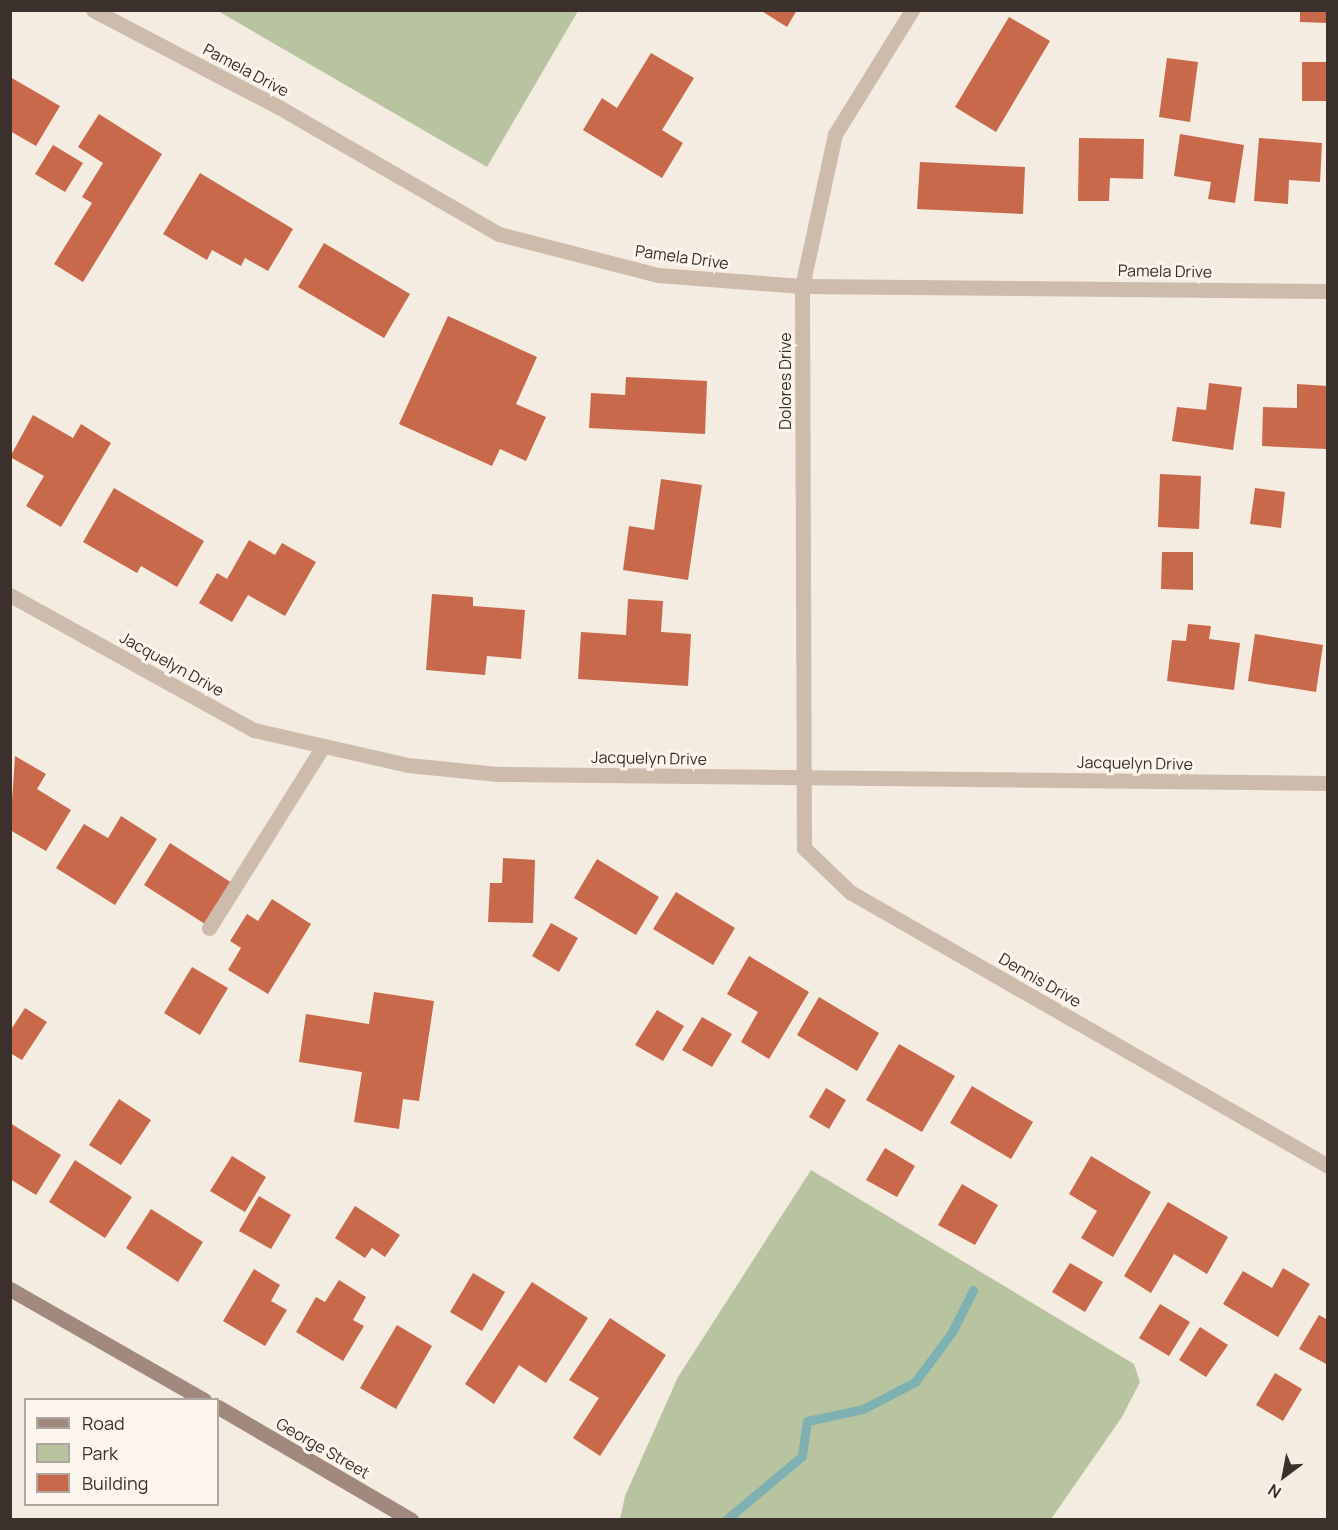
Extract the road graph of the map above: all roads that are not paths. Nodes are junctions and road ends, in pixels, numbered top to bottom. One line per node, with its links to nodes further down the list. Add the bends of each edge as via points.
1 (93, 10): 3 (street, Pamela Drive, via 277,106 499,234 658,275)
2 (912, 10): 3 (street, Dolores Drive, via 835,134)
3 (802, 286): 4 (street, Pamela Drive); 7 (street, Dolores Drive)
4 (1328, 291)
5 (10, 595): 6 (street, Jacquelyn Drive, via 254,730)
6 (322, 748): 7 (street, Jacquelyn Drive, via 498,774); 9 (street)
7 (806, 778): 8 (street, Jacquelyn Drive); 10 (street, Dennis Drive, via 804,848 850,892)
8 (1328, 783)
9 (209, 928)
10 (1328, 1166)
11 (10, 1289): 12 (street)
12 (201, 1398)
13 (219, 1408): 14 (street, George Street)
14 (411, 1520)

